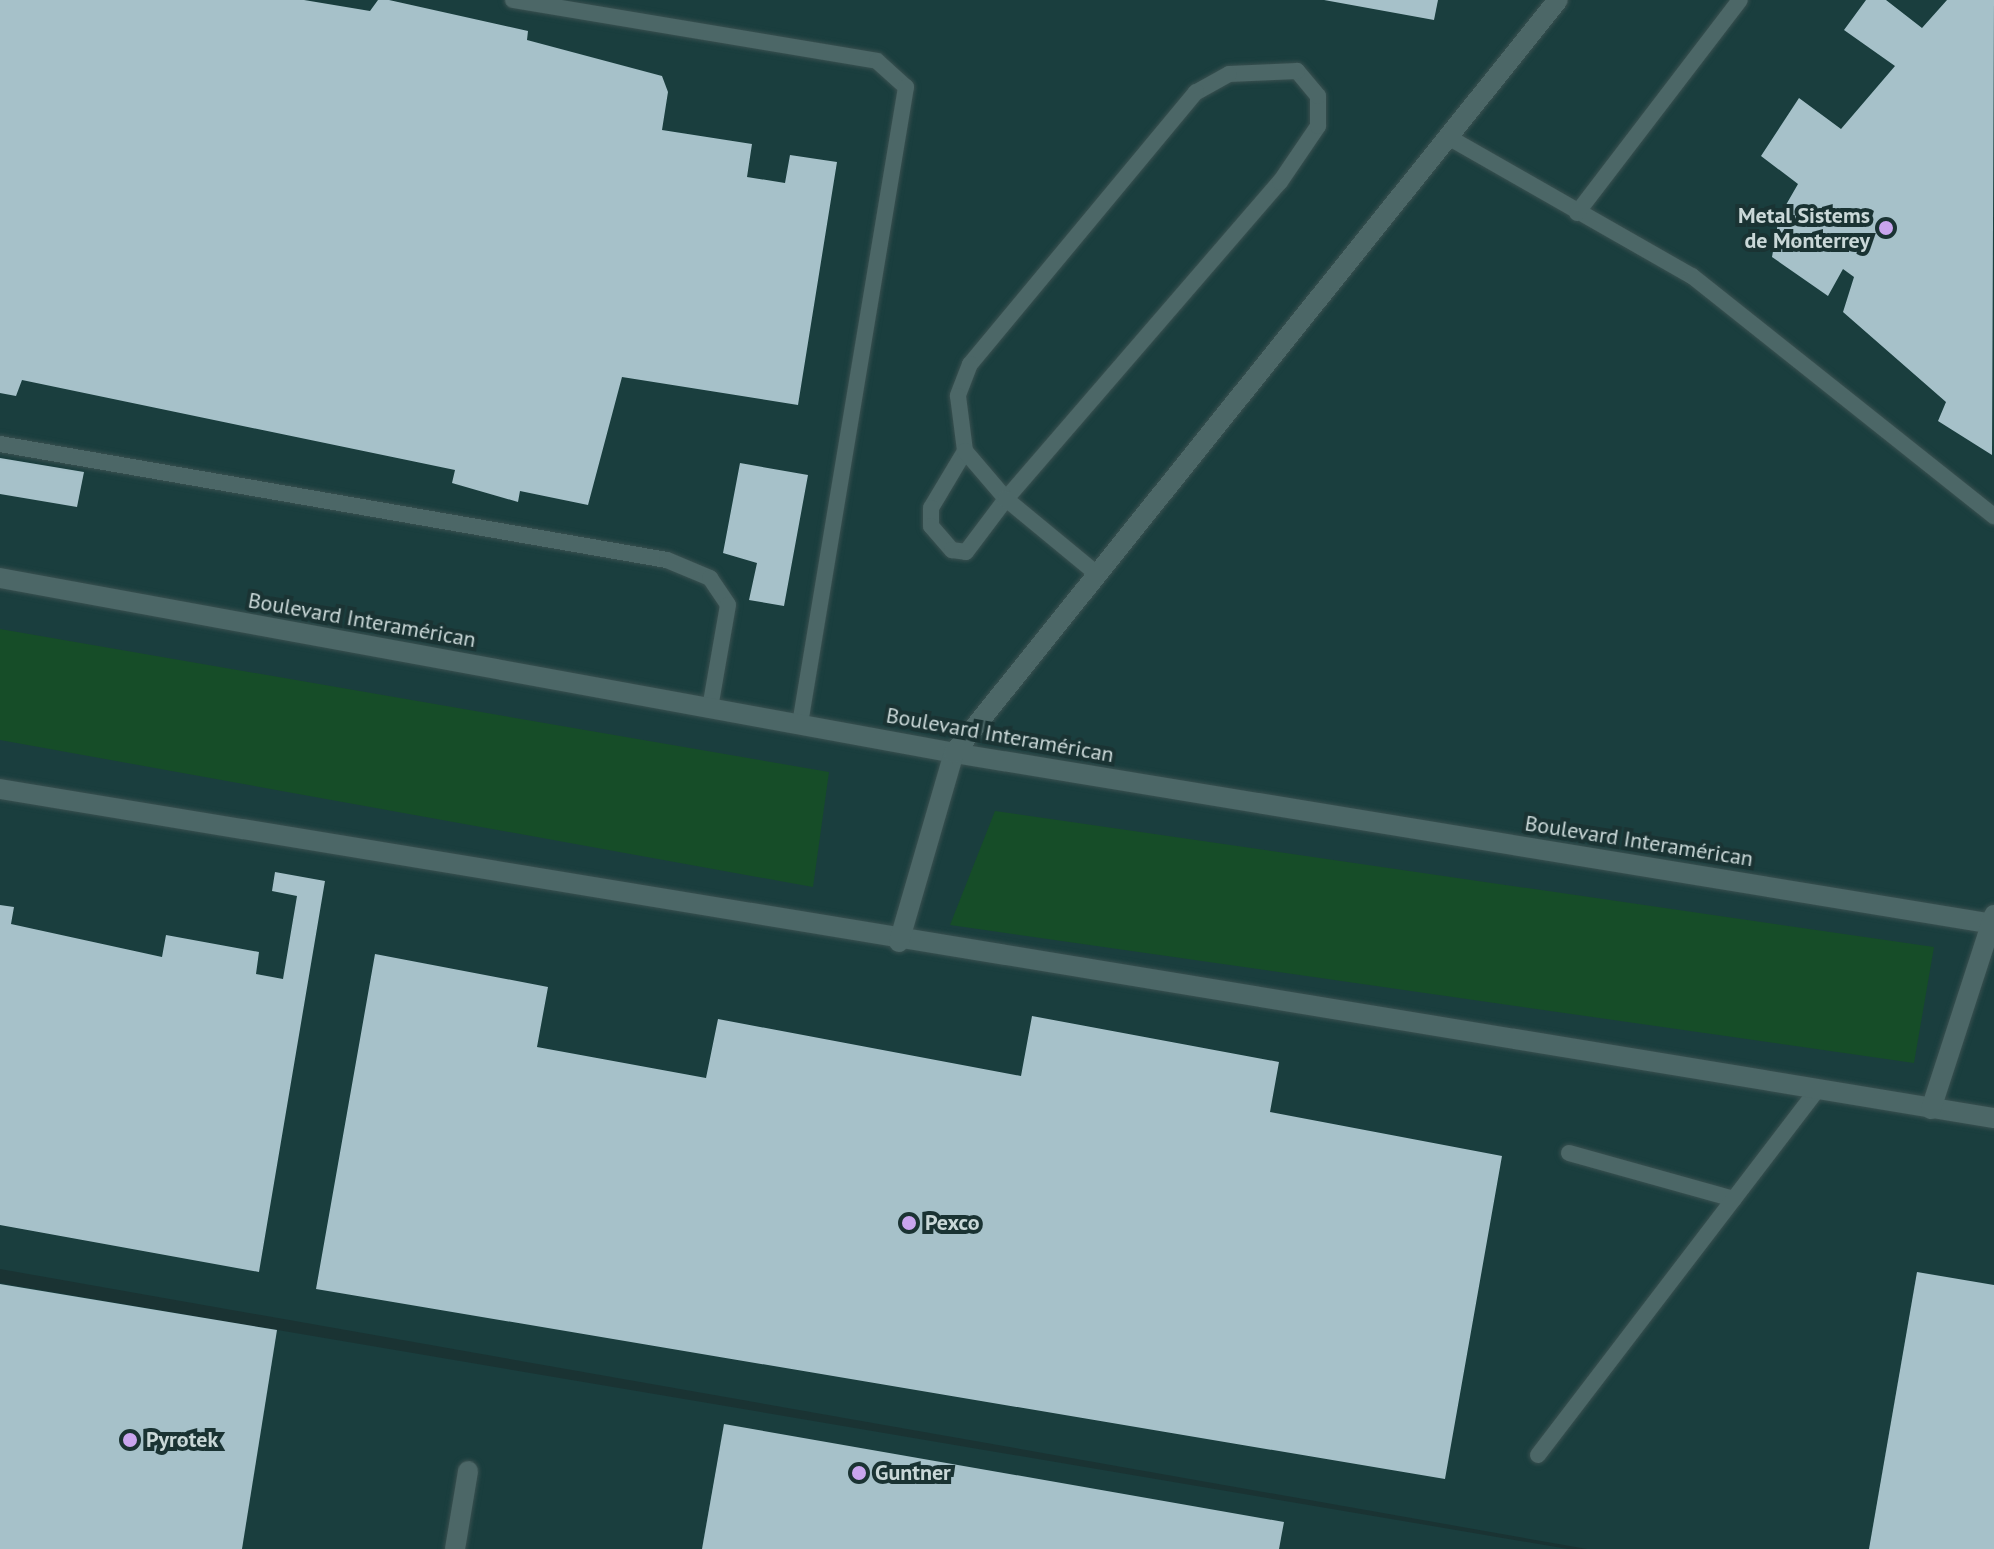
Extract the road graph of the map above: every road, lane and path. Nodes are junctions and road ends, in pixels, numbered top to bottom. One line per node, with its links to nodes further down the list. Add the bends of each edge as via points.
1 (513, 0): 13 (lane, via 877,61 906,87)
2 (1558, 0): 4 (street)
3 (1740, 0): 5 (lane)
4 (1448, 137): 5 (lane); 10 (street)
5 (1577, 213): 9 (lane, via 1692,276)
6 (0, 444): 12 (lane, via 667,560 710,578 728,605)
7 (965, 451): 8 (lane); 8 (lane, via 931,508 931,526 952,550 966,552); 8 (lane, via 958,396 970,364 1196,92 1229,74 1297,71 1318,96 1318,126 1280,182)
8 (1006, 499): 10 (lane)
9 (1994, 516)
10 (1097, 574): 14 (street)
11 (0, 578): 12 (street, Boulevard Interamérican)
12 (710, 708): 13 (street, Boulevard Interamérican)
13 (800, 724): 14 (street, Boulevard Interamérican)
14 (954, 753): 16 (street, Boulevard Interamérican); 17 (street)
15 (0, 789): 17 (street)
16 (1992, 921): 19 (street)
17 (899, 942): 18 (street)
18 (1817, 1090): 19 (street); 22 (lane)
19 (1931, 1109): 20 (street)
20 (1994, 1118)
21 (1569, 1153): 22 (lane)
22 (1734, 1199): 23 (lane)
23 (1538, 1455)
24 (468, 1471): 25 (street)
25 (455, 1549)

